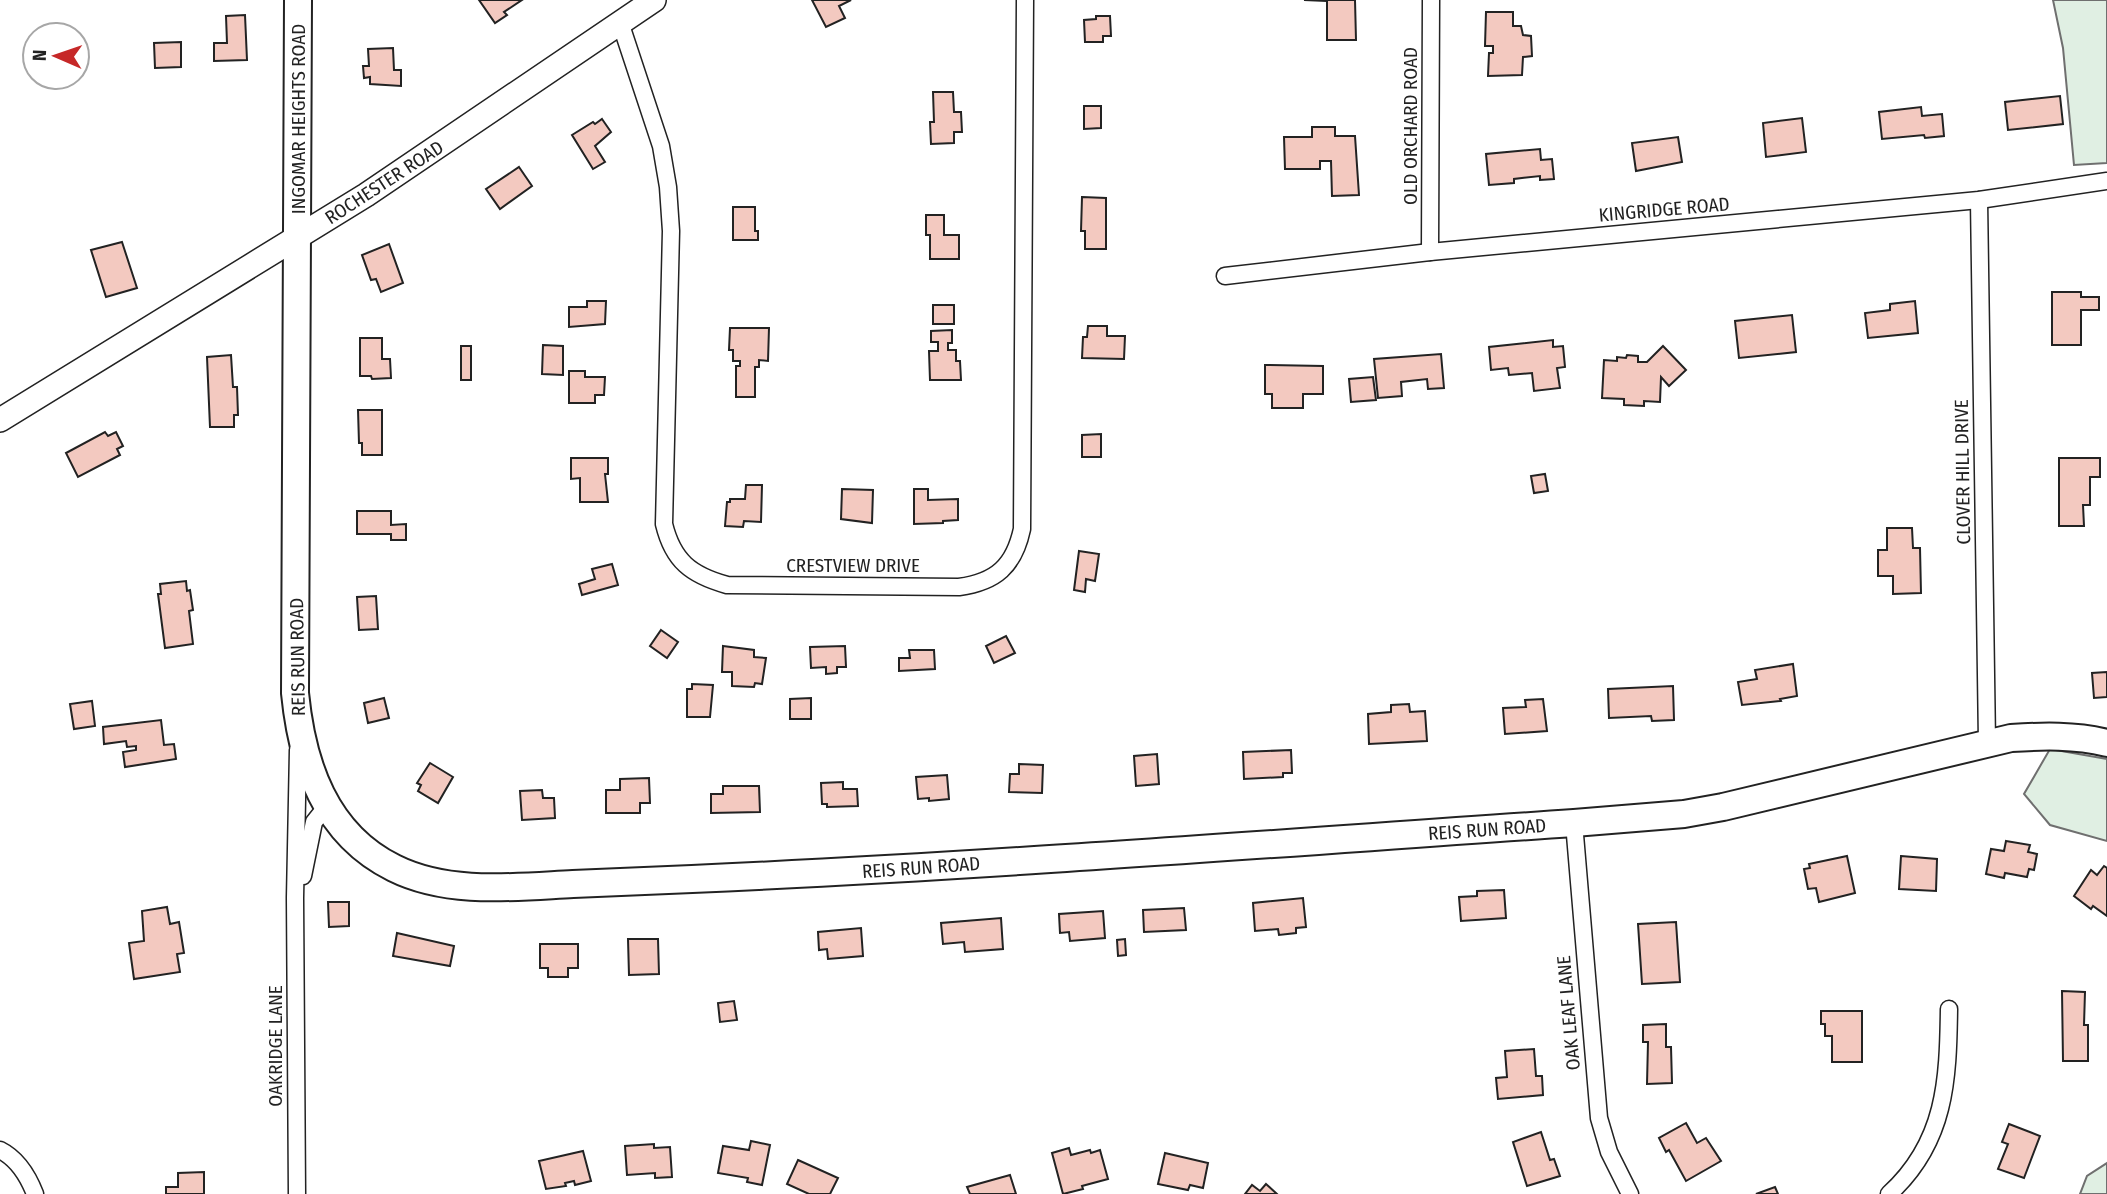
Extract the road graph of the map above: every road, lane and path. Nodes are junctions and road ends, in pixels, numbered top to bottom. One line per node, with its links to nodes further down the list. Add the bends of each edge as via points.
1 (298, 0): 8 (main road, INGOMAR HEIGHTS ROAD)
2 (654, 0): 5 (street, ROCHESTER ROAD)
3 (1025, 0): 5 (street, CRESTVIEW DRIVE, via 1022,529 1018,548 997,575 959,587 727,585 692,572 675,551 664,524 671,231 668,187 661,146)
4 (1431, 0): 9 (street, OLD ORCHARD ROAD)
5 (621, 22): 8 (street, ROCHESTER ROAD)
6 (2107, 181): 7 (street, KINGRIDGE ROAD)
7 (1979, 200): 9 (street, KINGRIDGE ROAD); 13 (street, CLOVER HILL DRIVE)
8 (298, 237): 11 (street, ROCHESTER ROAD); 12 (main road, REIS RUN ROAD)
9 (1430, 252): 10 (street, KINGRIDGE ROAD)
10 (1225, 276)
11 (0, 420)
12 (298, 723): 15 (main road, REIS RUN ROAD, via 310,771); 17 (street, OAKRIDGE LANE)
13 (1987, 742): 14 (main road, REIS RUN ROAD, via 2042,736); 16 (main road, REIS RUN ROAD, via 1723,807)
14 (2107, 743)
15 (326, 807): 16 (main road, REIS RUN ROAD, via 356,840 392,867 421,879 468,886 831,873); 17 (street, OAKRIDGE LANE, via 314,822)
16 (1574, 823): 22 (street, OAK LEAF LANE, via 1599,1118 1609,1152)
17 (295, 898): 21 (street, OAKRIDGE LANE)
18 (1949, 1009): 23 (street, via 1943,1101 1922,1154)
19 (0, 1150): 20 (street, via 22,1168)
20 (35, 1194)
21 (297, 1194)
22 (1630, 1194)
23 (1889, 1194)

